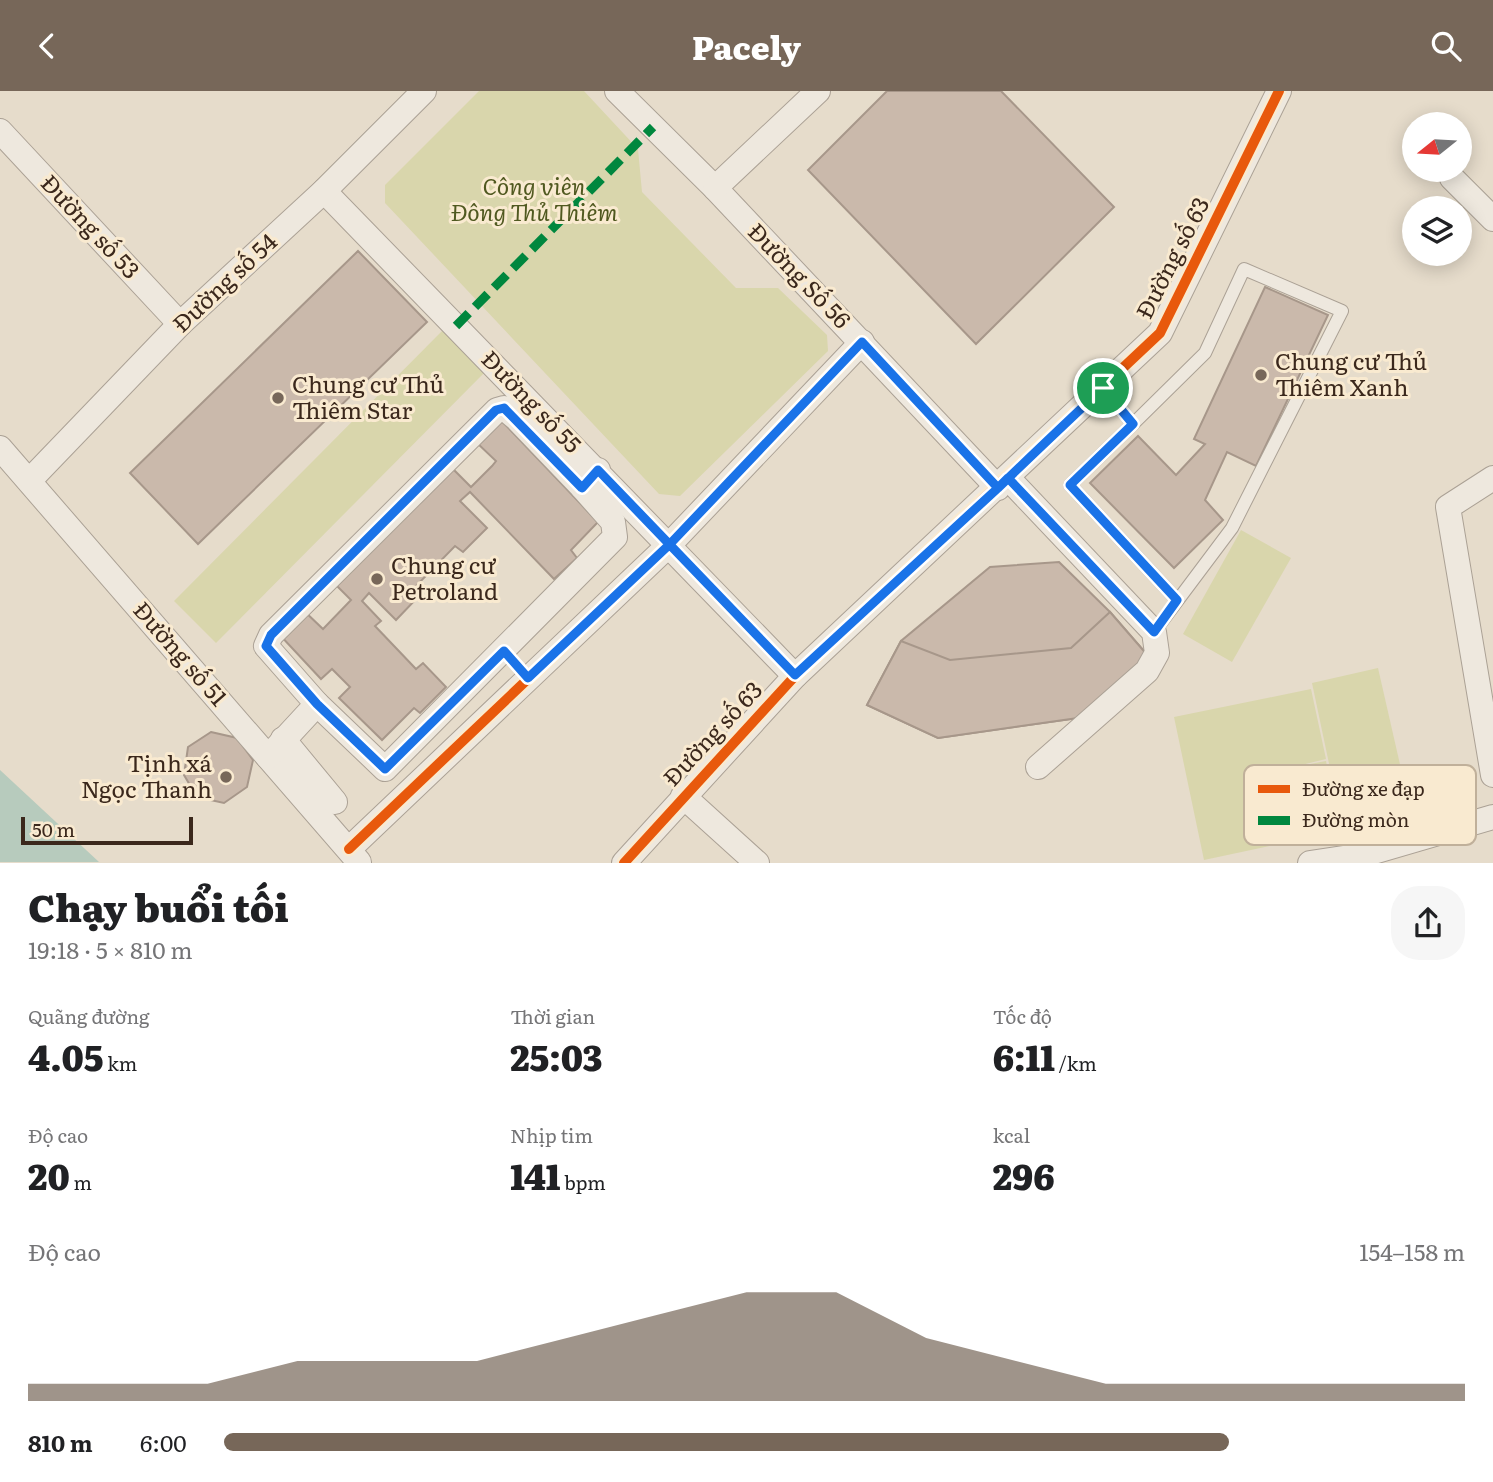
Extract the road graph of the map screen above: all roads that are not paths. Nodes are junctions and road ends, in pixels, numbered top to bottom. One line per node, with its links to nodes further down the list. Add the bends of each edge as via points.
1 (424, 91): 8 (street, Đường số 54)
2 (617, 91): 7 (street, Đường Số 56)
3 (818, 91): 7 (street)
4 (1279, 91): 12 (street, Đường số 63, via 1160,333)
5 (0, 131): 10 (street, Đường số 53)
6 (1456, 182): 9 (street)
7 (715, 188): 11 (street, Đường Số 56)
8 (324, 191): 10 (street, Đường số 54); 17 (street, Đường số 55)
9 (1493, 219)
10 (180, 324): 16 (street, Đường số 54)
11 (862, 342): 18 (street, Đường Số 56); 19 (street)
12 (1103, 388): 13 (lane); 18 (street, Đường số 63)
13 (1133, 424): 20 (lane, via 1070,485); 20 (lane, via 1205,353 1244,269 1342,311 1232,528)
14 (0, 448): 16 (street, Đường số 51)
15 (1493, 478): 28 (street, via 1448,507)
16 (31, 479): 26 (street, Đường số 51)
17 (590, 479): 19 (street, Đường số 55); 22 (street, via 613,522 615,537); 25 (street, via 504,408 496,410 271,635 266,646 275,660)
18 (1003, 483): 21 (street, Đường Số 56); 23 (street, Đường số 63)
19 (670, 544): 23 (street, Đường số 55); 24 (street)
20 (1177, 600): 21 (lane)
21 (1154, 632): 27 (street, via 1157,653 1147,671)
22 (504, 651): 24 (street); 25 (street, via 385,769)
23 (795, 675): 29 (street, Đường số 63)
24 (528, 678): 34 (street)
25 (317, 704): 26 (street)
26 (276, 748): 30 (street); 34 (street, Đường số 51)
27 (1038, 767)
28 (1493, 775)
29 (683, 796): 36 (street, Đường số 63); 37 (street)
30 (335, 802)
31 (1493, 817): 32 (street)
32 (1476, 823)
33 (1407, 845): 35 (street)
34 (354, 856)
35 (1364, 859): 38 (street)
36 (624, 863)
37 (757, 863)
38 (1310, 863)

